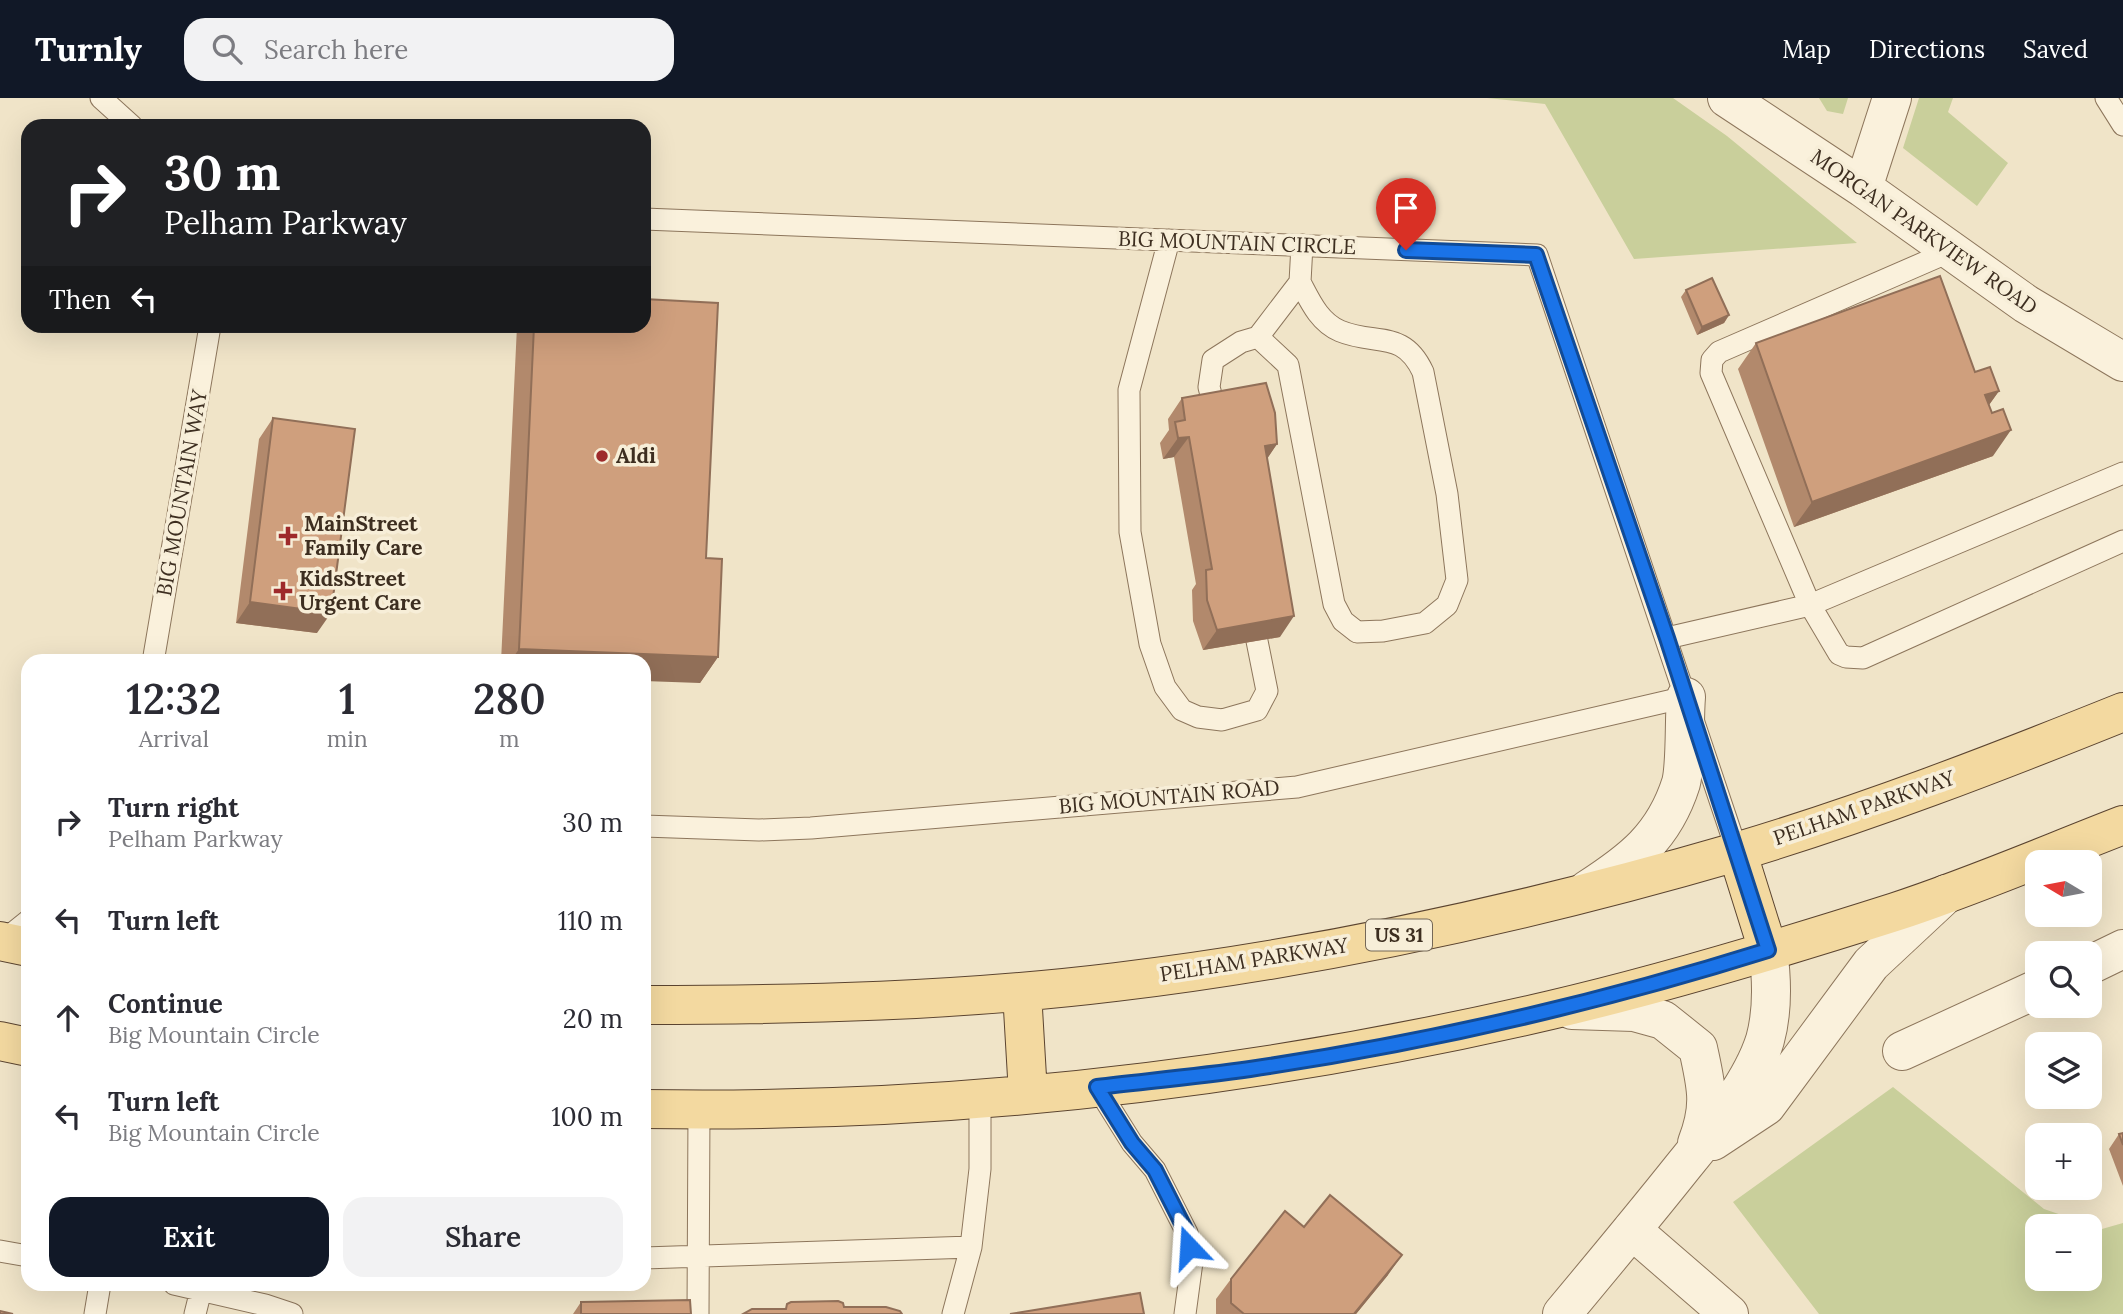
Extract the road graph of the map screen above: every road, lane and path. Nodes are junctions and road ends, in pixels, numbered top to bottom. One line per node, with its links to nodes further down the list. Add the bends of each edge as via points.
1 (101, 98): 5 (lane)
2 (1727, 98): 7 (street, MORGAN PARKVIEW ROAD)
3 (1892, 98): 7 (street)
4 (2106, 98): 6 (lane)
5 (124, 119)
6 (2123, 125)
7 (1863, 188): 11 (street, MORGAN PARKVIEW ROAD)
8 (651, 219): 9 (lane, BIG MOUNTAIN CIRCLE)
9 (1169, 240): 10 (lane, BIG MOUNTAIN CIRCLE); 21 (lane, via 1129,390 1130,532 1150,644 1165,687 1182,710 1222,720 1257,710 1267,691)
10 (1302, 245): 12 (lane); 20 (lane, BIG MOUNTAIN CIRCLE, via 1536,255)
11 (1951, 251): 15 (street, MORGAN PARKVIEW ROAD, via 2026,304); 19 (lane, via 1719,352 1712,360 1711,373)
12 (1300, 282): 14 (lane); 14 (lane, via 1316,312 1340,331 1401,345 1423,372 1447,494 1457,580 1447,605 1425,623 1357,632 1343,621 1334,604 1288,365)
13 (209, 333): 22 (lane, BIG MOUNTAIN WAY)
14 (1258, 337): 16 (lane, via 1213,360 1209,387)
15 (2123, 362)
16 (1214, 410)
17 (2123, 473): 19 (lane)
18 (2123, 541): 19 (lane, via 1863,658 1839,654)
19 (1810, 605): 20 (lane)
20 (1667, 638): 23 (lane, BIG MOUNTAIN CIRCLE)
21 (1257, 640)
22 (154, 654)
23 (1686, 697): 26 (lane, BIG MOUNTAIN ROAD, via 1297,787 811,828); 27 (lane, BIG MOUNTAIN CIRCLE); 29 (street, via 1681,782 1660,829 1628,864)
24 (2123, 712): 27 (main road, PELHAM PARKWAY / US 31, via 1996,763)
25 (2123, 825): 28 (main road)
26 (651, 826)
27 (1737, 851): 29 (main road, PELHAM PARKWAY / US 31); 31 (main road)
28 (1946, 894): 31 (main road); 45 (street, via 1871,964 1766,1106)
29 (1579, 895): 33 (main road, PELHAM PARKWAY / US 31, via 1420,932 1267,960)
30 (2123, 949): 32 (street)
31 (1768, 950): 36 (main road); 45 (street, via 1772,976 1765,1041 1722,1118)
32 (2102, 959)
33 (1022, 992): 35 (main road, PELHAM PARKWAY / US 31, via 900,1000); 41 (main road)
34 (2025, 995): 39 (street)
35 (651, 1005)
36 (1553, 1010): 40 (main road, via 1250,1069); 45 (street, via 1634,1012 1663,1020 1698,1048 1708,1097)
37 (0, 1041): 38 (main road)
38 (21, 1046)
39 (1902, 1051)
40 (1097, 1087): 41 (main road); 60 (lane, via 1155,1170 1187,1233 1192,1262)
41 (1028, 1094): 42 (main road)
42 (979, 1097): 44 (main road, via 873,1106); 47 (lane, via 981,1169)
43 (651, 1109): 44 (main road)
44 (699, 1110): 50 (lane)
45 (1693, 1154): 46 (street)
46 (1632, 1230): 61 (street); 62 (street)
47 (971, 1247): 50 (lane); 59 (lane)
48 (0, 1251): 49 (lane)
49 (21, 1255)
50 (699, 1256): 51 (lane); 58 (lane)
51 (651, 1258)
52 (99, 1291): 55 (lane)
53 (201, 1291): 56 (lane)
54 (205, 1291): 57 (lane)
55 (95, 1314)
56 (195, 1314)
57 (292, 1314)
58 (698, 1314)
59 (953, 1314)
60 (1185, 1314)
61 (1562, 1314)
62 (1729, 1314)

